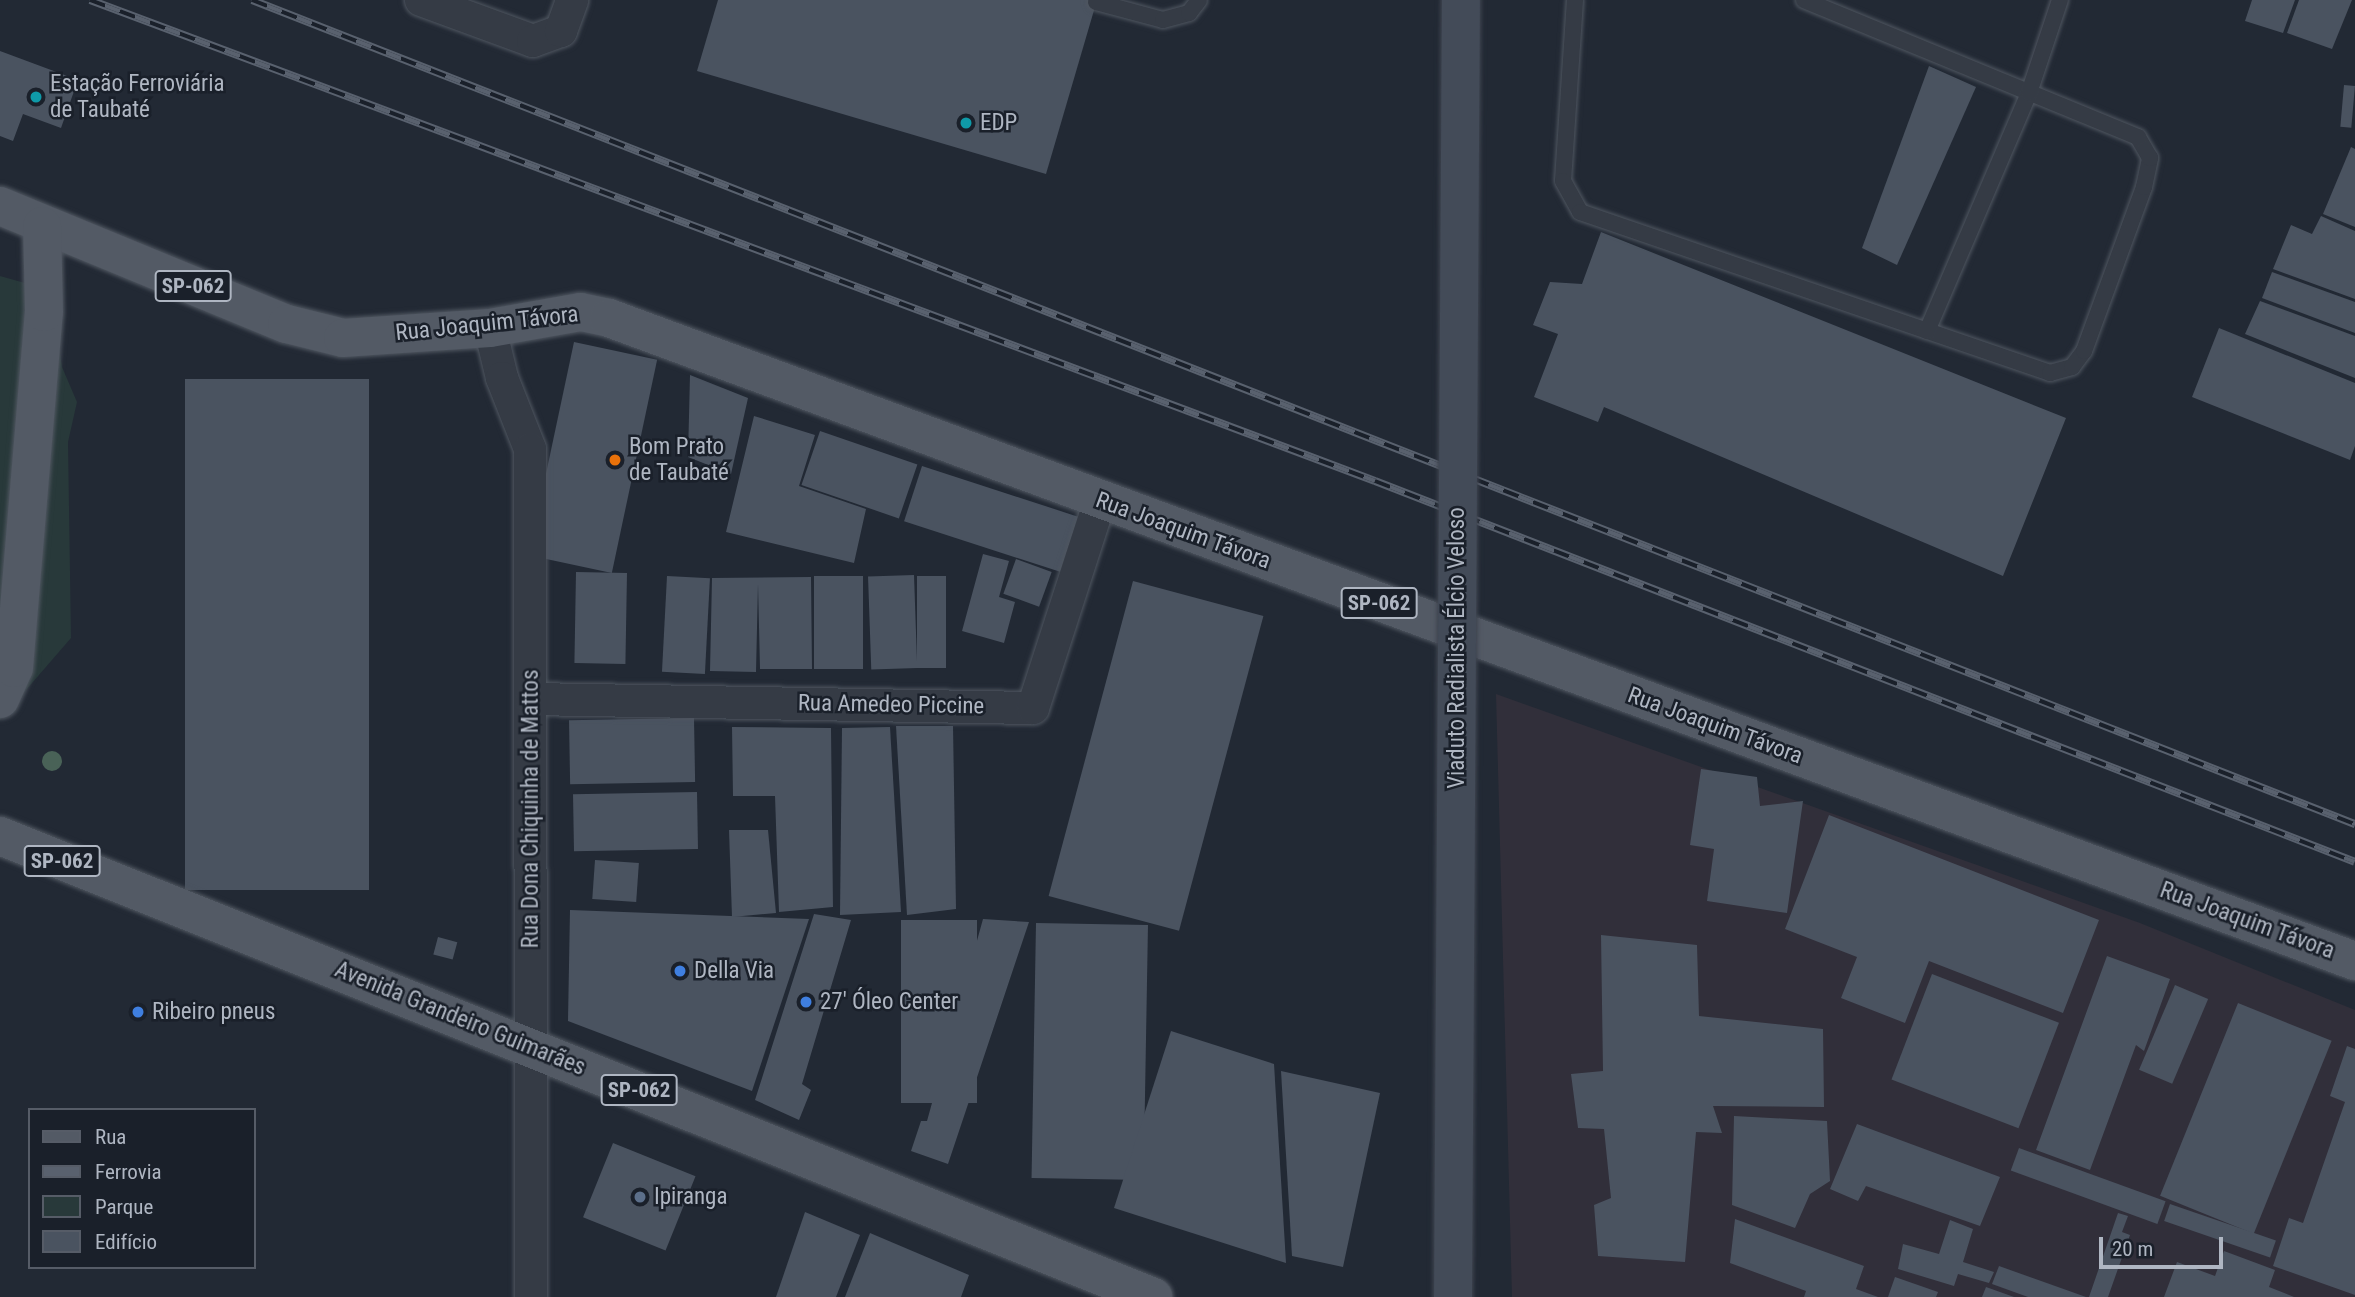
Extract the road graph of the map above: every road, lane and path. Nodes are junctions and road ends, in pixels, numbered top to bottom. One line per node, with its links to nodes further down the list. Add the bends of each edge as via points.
1 (421, 0): 2 (street, via 533,41 561,31)
2 (572, 0)
3 (1199, 0): 8 (lane, via 1189,13 1163,20)
4 (1461, 0): 22 (main road, Viaduto Radialista Élcio Veloso, bridge)
5 (1575, 0): 13 (lane, via 1563,181 1580,212)
6 (1804, 0): 9 (lane)
7 (2060, 0): 9 (lane)
8 (1096, 2)
9 (2029, 93): 13 (lane); 13 (lane, via 2138,137 2150,158 2144,187 2084,351 2071,367 2050,373)
10 (0, 206): 11 (main road, Rua Joaquim Távora / SP-062)
11 (42, 226): 12 (main road, Rua Joaquim Távora / SP-062, via 287,324 343,338); 15 (main road, via 44,312 14,668)
12 (490, 328): 14 (main road, Rua Joaquim Távora / SP-062, via 581,312 609,318); 16 (street, Rua Dona Chiquinha de Mattos, via 502,378 530,449)
13 (1927, 331)
14 (1100, 501): 16 (street, Rua Amedeo Piccine, via 1034,708); 18 (main road, Rua Joaquim Távora / SP-062)
15 (0, 699)
16 (531, 699): 19 (street, Rua Dona Chiquinha de Mattos)
17 (0, 836): 19 (main road, Avenida Grandeiro Guimarães / SP-062)
18 (2355, 961)
19 (531, 1047): 20 (street, Rua Dona Chiquinha de Mattos); 21 (main road, Avenida Grandeiro Guimarães / SP-062)
20 (531, 1297)
21 (1153, 1297)
22 (1453, 1297)

